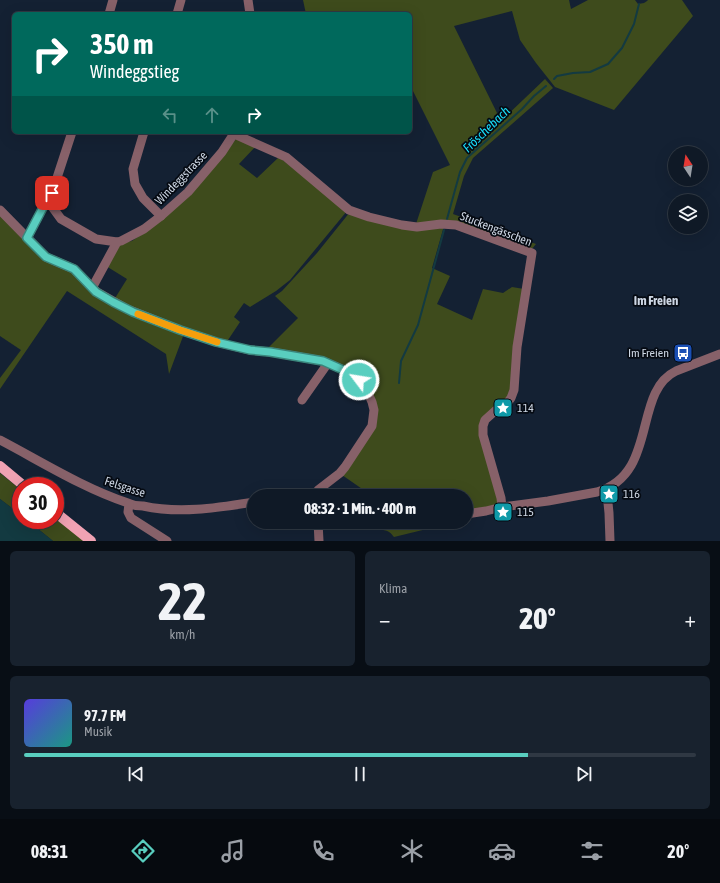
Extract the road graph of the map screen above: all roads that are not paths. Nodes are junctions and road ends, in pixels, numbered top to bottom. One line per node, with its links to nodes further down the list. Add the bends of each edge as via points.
1 (113, 0): 4 (street)
2 (181, 0): 5 (street)
3 (248, 0): 6 (street)
4 (110, 12)
5 (178, 12)
6 (250, 12)
7 (71, 134): 11 (street)
8 (143, 134): 13 (street, via 133,169 135,184 143,198)
9 (233, 134): 13 (street, Windeggstrasse, via 222,152 188,192)
10 (236, 134): 27 (street, Stuckengässchen, via 286,157 349,210 402,225 456,225 532,253 517,347 512,398 488,417 483,426 483,435)
11 (52, 193): 14 (street); 15 (street, via 53,208 61,219 96,239)
12 (0, 210): 14 (street)
13 (161, 216): 15 (street, Windeggstrasse, via 144,229)
14 (27, 238): 16 (street, via 46,257 74,269)
15 (117, 242): 16 (street)
16 (92, 288): 18 (street, via 127,309 203,338)
17 (720, 354): 24 (street, via 676,371 664,379 652,400 637,454 628,471)
18 (328, 363): 19 (street); 23 (street, via 359,380 367,391 374,410 372,426 345,467)
19 (302, 400)
20 (0, 440): 26 (street, Felsgasse, via 90,488)
21 (0, 466): 22 (main road)
22 (13, 477)
23 (319, 489)
24 (604, 490): 27 (street); 34 (street, via 609,508)
25 (247, 503): 26 (street, Felsgasse, via 212,509 184,510 154,509)
26 (128, 504): 32 (street, via 131,518)
27 (502, 507): 28 (street)
28 (473, 513)
29 (64, 519): 31 (main road)
30 (318, 529): 33 (street)
31 (90, 541)
32 (167, 541)
33 (319, 541)
34 (610, 541)

